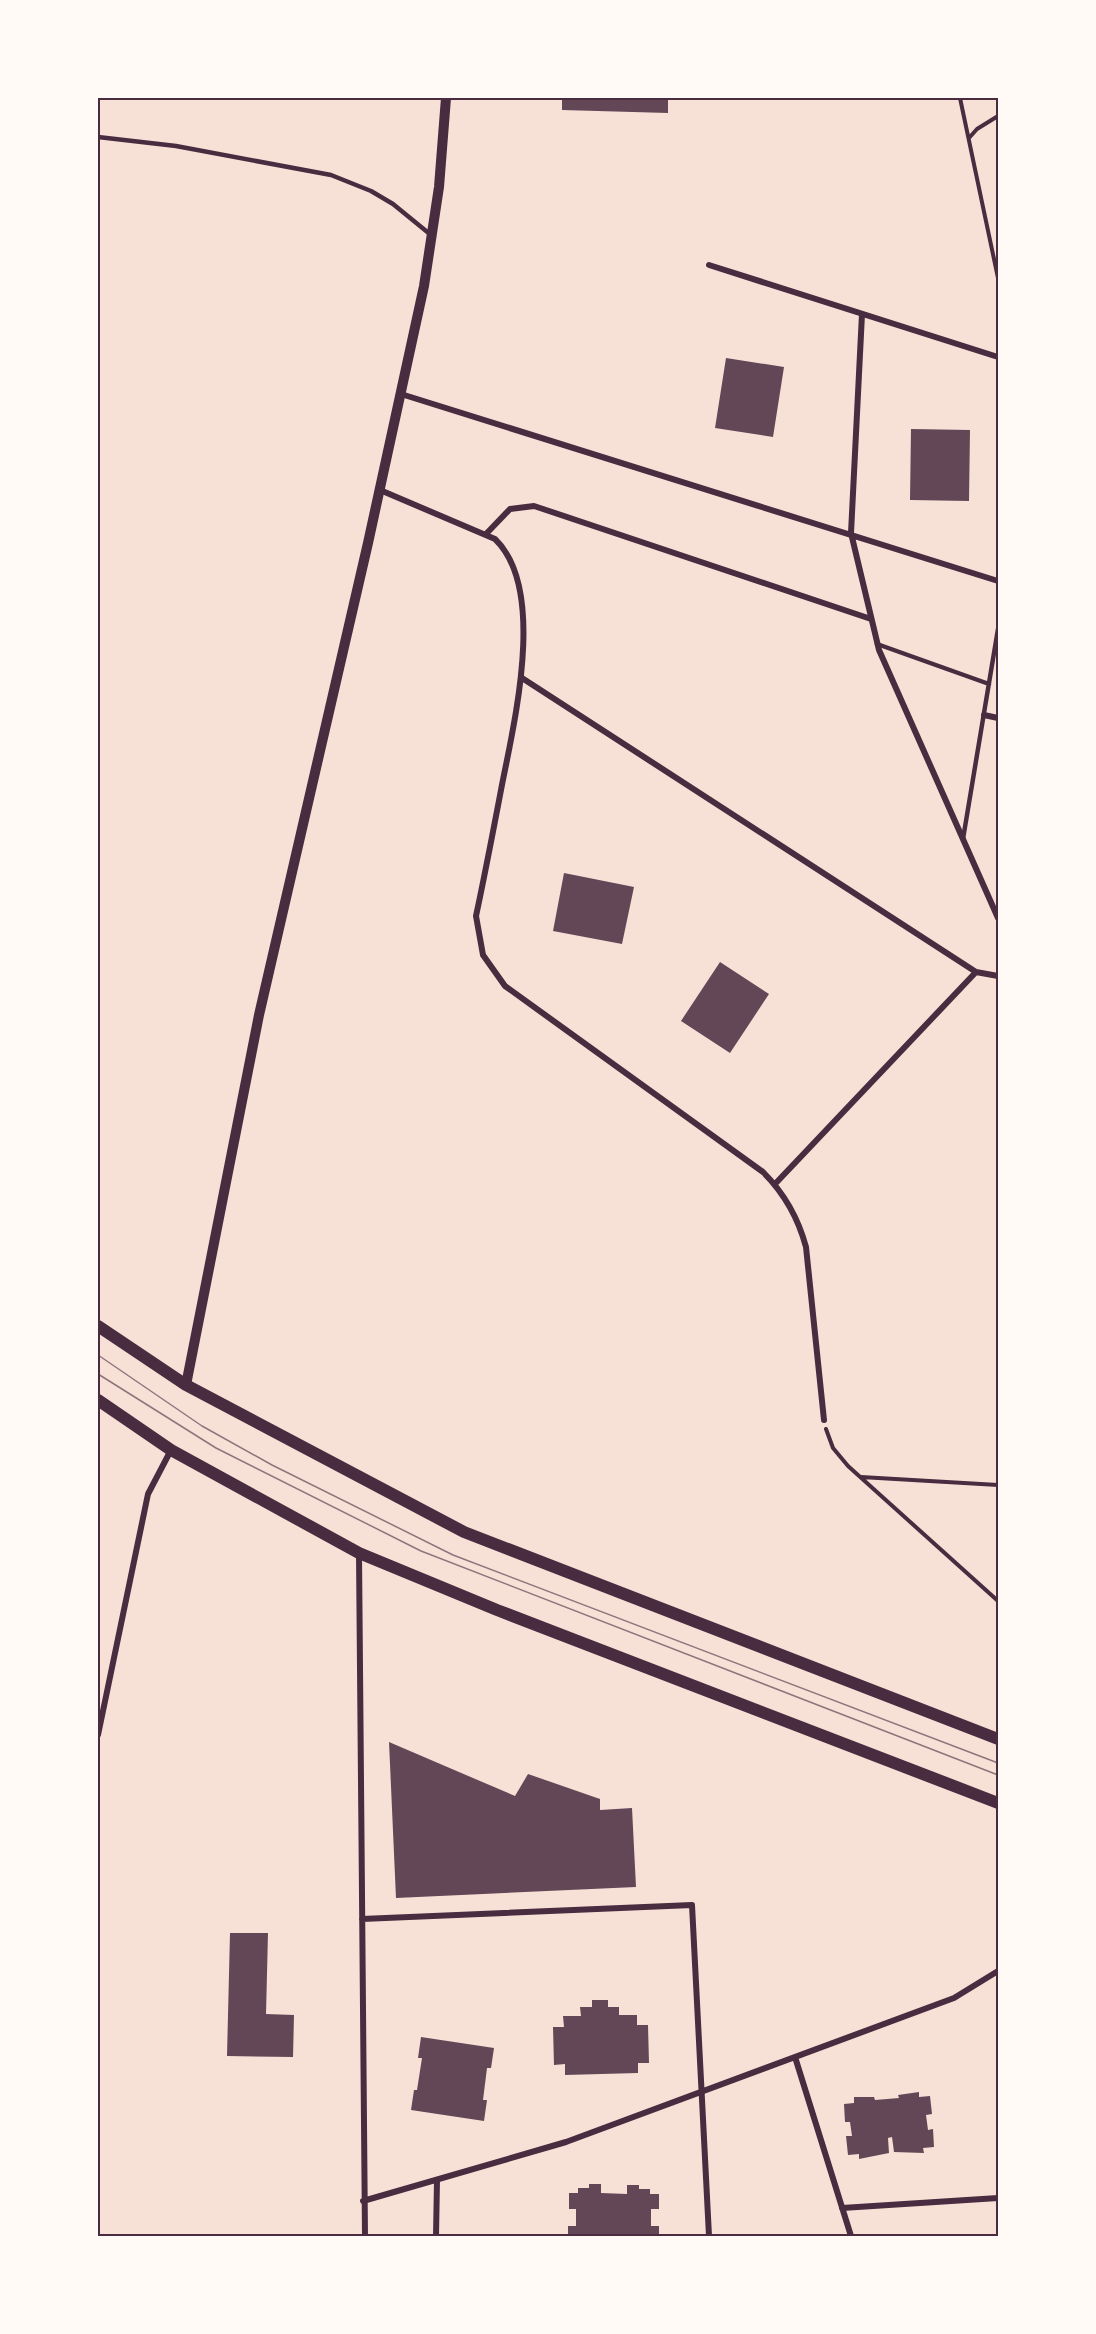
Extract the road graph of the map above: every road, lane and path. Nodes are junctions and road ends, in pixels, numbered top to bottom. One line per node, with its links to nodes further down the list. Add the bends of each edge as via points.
1 (446, 98): 6 (street)
2 (960, 98): 5 (path)
3 (999, 116): 5 (path)
4 (98, 137): 6 (lane, via 176,146 330,175 393,204)
5 (969, 138): 8 (path)
6 (432, 236): 11 (street)
7 (709, 265): 9 (street)
8 (999, 279)
9 (862, 314): 10 (street); 13 (street)
10 (999, 357)
11 (401, 394): 12 (street); 13 (street)
12 (380, 490): 14 (street); 29 (street, via 259,1015)
13 (851, 533): 15 (street); 16 (street)
14 (486, 534): 16 (street, via 510,509 534,506); 19 (street, via 502,546 514,571 523,625)
15 (999, 581)
16 (872, 619): 18 (street)
17 (999, 629): 20 (lane)
18 (877, 644): 20 (lane); 23 (street)
19 (522, 678): 25 (street); 27 (street, via 476,916 479,942 489,966 505,986)
20 (989, 684): 21 (lane)
21 (984, 715): 22 (street); 23 (lane)
22 (999, 718)
23 (963, 839): 24 (street)
24 (999, 918)
25 (976, 972): 26 (street); 27 (street)
26 (999, 976)
27 (775, 1184): 31 (street, via 793,1210 806,1246)
28 (98, 1326): 29 (main road)
29 (186, 1385): 38 (main road, via 464,1532)
30 (98, 1400): 32 (main road)
31 (824, 1420): 33 (path, via 834,1448)
32 (171, 1450): 35 (main road); 37 (street, via 148,1494)
33 (861, 1477): 34 (path); 36 (path)
34 (999, 1485)
35 (359, 1553): 39 (main road); 40 (street)
36 (999, 1601)
37 (98, 1735)
38 (999, 1739)
39 (999, 1803)
40 (362, 1919): 43 (street, via 692,1905); 46 (street)
41 (999, 1971): 42 (street, via 954,1998)
42 (795, 2057): 43 (street); 47 (street)
43 (702, 2090): 44 (street, via 566,2142); 50 (street)
44 (437, 2180): 46 (street); 49 (street)
45 (999, 2198): 47 (street)
46 (363, 2201): 48 (street)
47 (842, 2208): 51 (street)
48 (365, 2236)
49 (436, 2236)
50 (709, 2236)
51 (851, 2236)

